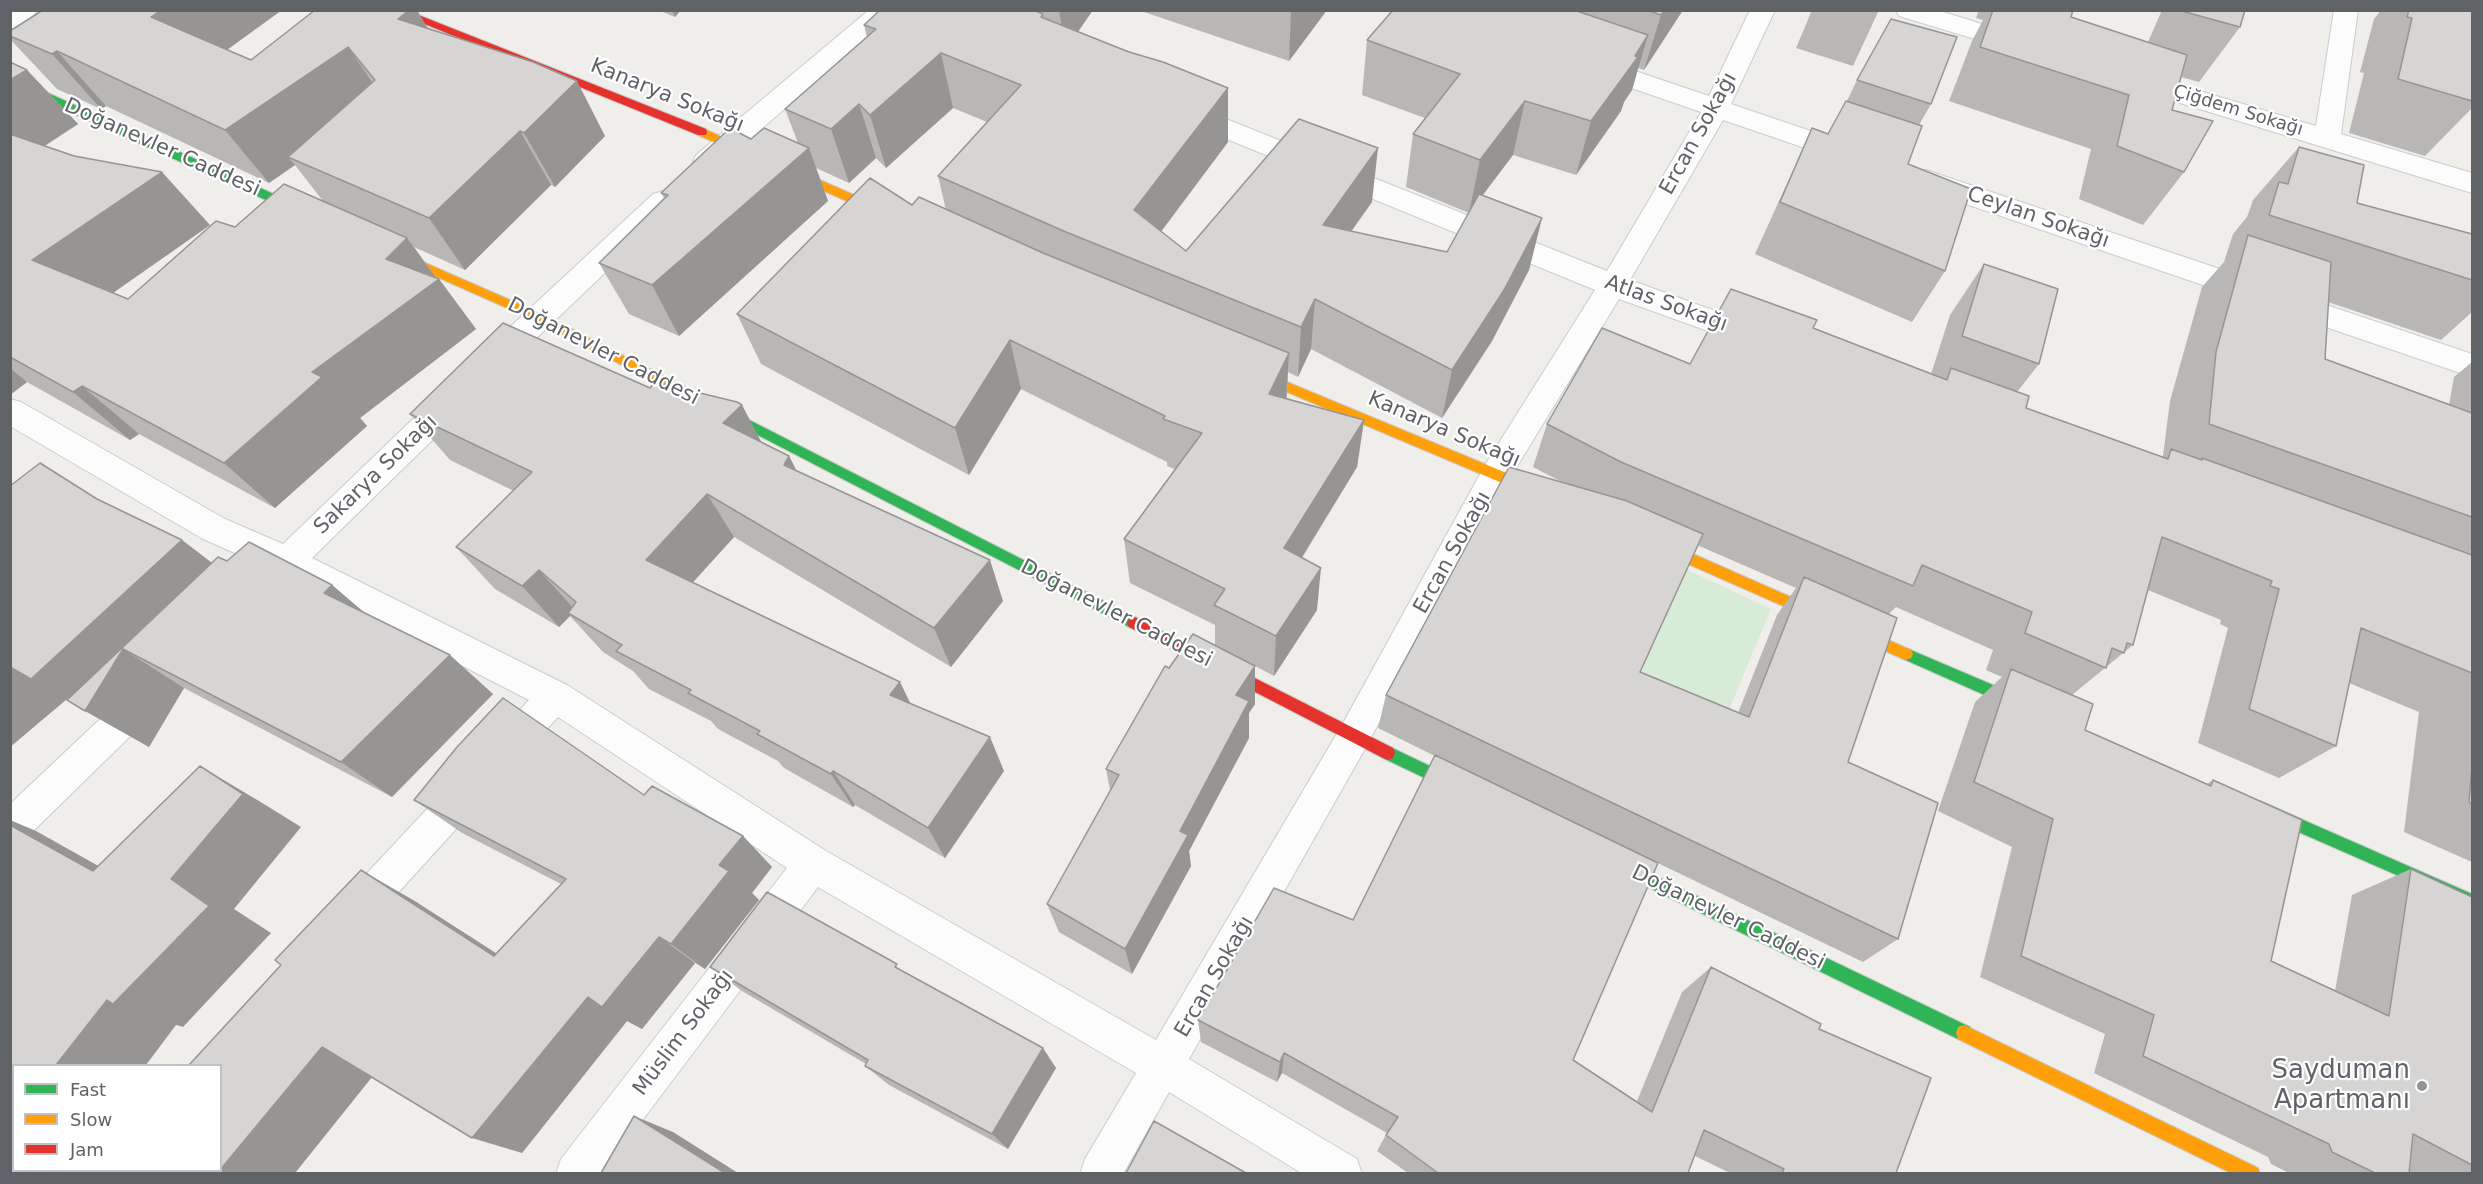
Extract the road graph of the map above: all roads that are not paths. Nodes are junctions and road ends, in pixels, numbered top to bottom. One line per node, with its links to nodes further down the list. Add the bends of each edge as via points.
1 (26, 10): 7 (street)
2 (395, 10): 15 (street, Kanarya Sokağı)
3 (885, 10): 15 (street, Sakarya Sokağı)
4 (1763, 10): 13 (street, Ercan Sokağı)
5 (1908, 10): 8 (street)
6 (2346, 10): 14 (street, Çiğdem Sokağı)
7 (10, 25)
8 (2044, 52)
9 (1569, 58): 13 (street, Ceylan Sokağı)
10 (2112, 73): 14 (street, Çiğdem Sokağı)
11 (10, 74): 18 (street, Doğanevler Caddesi, via 44,96)
12 (1157, 100): 20 (street, Atlas Sokağı)
13 (1716, 109): 20 (street, Ercan Sokağı); 24 (street, Ceylan Sokağı)
14 (2327, 139): 16 (street, Çiğdem Sokağı)
15 (728, 142): 17 (street, Kanarya Sokağı); 21 (street, Sakarya Sokağı)
16 (2472, 183)
17 (901, 220)
18 (323, 221)
19 (377, 245): 21 (street, Doğanevler Caddesi)
20 (1613, 285): 22 (street, Atlas Sokağı); 26 (street, Ercan Sokağı)
21 (538, 317): 29 (street, Sakarya Sokağı); 34 (street, Doğanevler Caddesi)
22 (1780, 347)
23 (1236, 366): 26 (street, Kanarya Sokağı)
24 (2472, 366)
25 (10, 411): 29 (street, via 214,529)
26 (1496, 474): 27 (street, Kanarya Sokağı); 34 (street, Ercan Sokağı)
27 (1562, 503)
28 (1639, 537): 33 (street)
29 (288, 561): 30 (street, Sakarya Sokağı); 32 (street)
30 (254, 594)
31 (170, 675): 37 (street)
32 (555, 696): 39 (street); 41 (street)
33 (2045, 714)
34 (1354, 736): 35 (street, Doğanevler Caddesi); 42 (street, Ercan Sokağı)
35 (1482, 799)
36 (2242, 801): 40 (street)
37 (16, 816)
38 (1600, 856): 46 (street, Doğanevler Caddesi)
39 (813, 864): 42 (street); 43 (street, Müslim Sokağı)
40 (2472, 901)
41 (334, 936)
42 (1163, 1066): 44 (street, Ercan Sokağı); 45 (street)
43 (576, 1173)
44 (1100, 1173)
45 (1342, 1173)
46 (2252, 1173)

